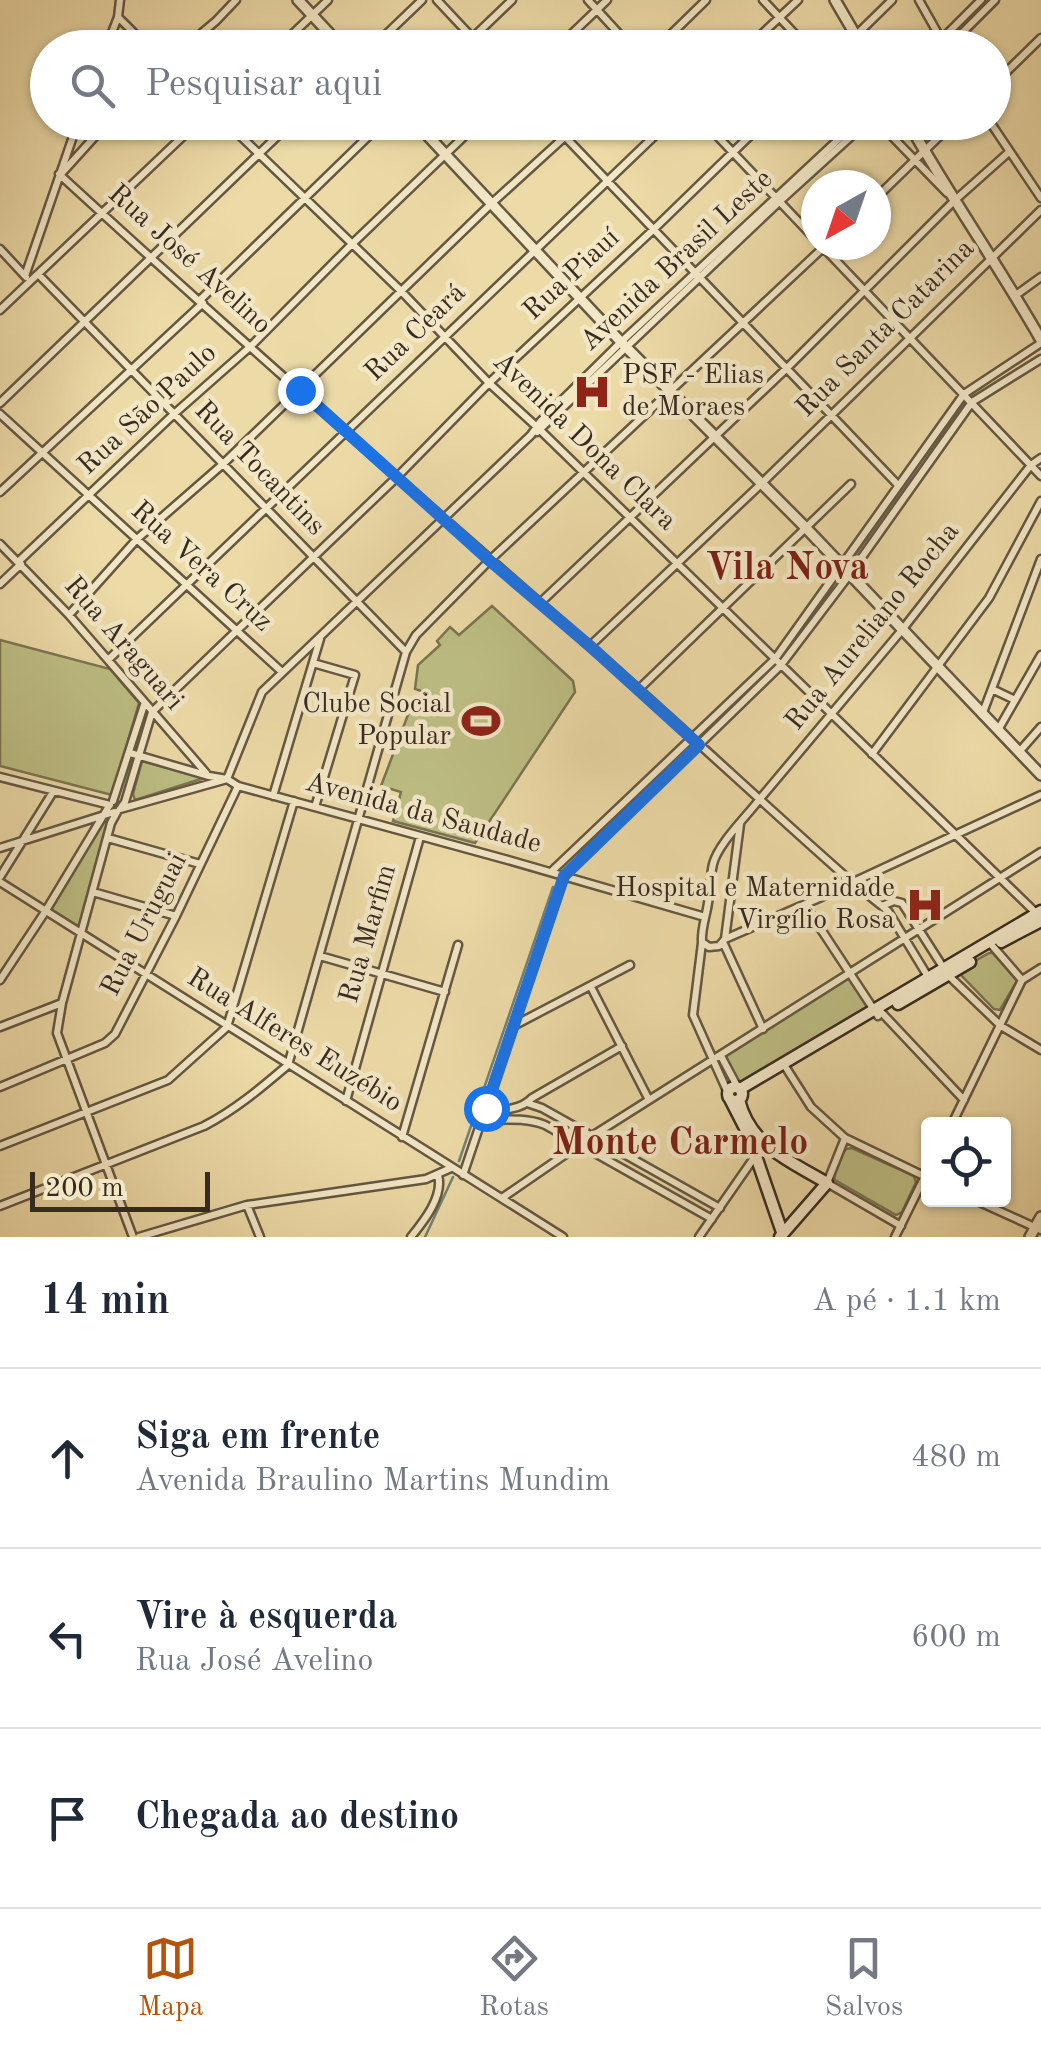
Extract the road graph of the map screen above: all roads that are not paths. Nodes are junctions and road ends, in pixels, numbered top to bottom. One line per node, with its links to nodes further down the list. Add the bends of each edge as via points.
1 (120, 0): 21 (street)
2 (236, 0): 25 (street)
3 (298, 0): 20 (street)
4 (328, 0): 20 (street)
5 (422, 0): 28 (street)
6 (437, 0): 29 (street)
7 (512, 0): 30 (street)
8 (588, 0): 19 (street)
9 (607, 0): 19 (street)
10 (706, 0): 33 (street)
11 (762, 0): 22 (street)
12 (798, 0): 22 (street)
13 (835, 0): 36 (street)
14 (892, 0): 37 (street)
15 (918, 0): 38 (street)
16 (994, 0): 18 (street)
17 (980, 1): 18 (street); 39 (street)
18 (986, 9): 40 (street)
19 (597, 10): 31 (street); 32 (street)
20 (312, 15): 26 (street); 27 (street)
21 (118, 17): 23 (street); 24 (street)
22 (779, 17): 34 (street); 35 (street)
23 (113, 30)
24 (131, 30)
25 (204, 30)
26 (297, 30)
27 (326, 30)
28 (391, 30)
29 (465, 30)
30 (480, 30)
31 (576, 30)
32 (615, 30)
33 (676, 30)
34 (766, 30)
35 (791, 30)
36 (852, 30)
37 (861, 30)
38 (935, 30)
39 (951, 30)
40 (965, 30)
41 (1041, 38): 42 (street)
42 (1011, 67)
43 (71, 140): 69 (street)
44 (91, 140): 69 (street)
45 (179, 140): 78 (street)
46 (244, 140): 65 (street, Avenida Dona Clara)
47 (273, 140): 65 (street)
48 (365, 140): 73 (street)
49 (432, 140): 66 (street)
50 (460, 140): 66 (street, Rua São Paulo)
51 (563, 140): 76 (street)
52 (567, 140): 70 (street)
53 (650, 140): 70 (street, Rua Ceará)
54 (721, 140): 64 (street)
55 (747, 140): 64 (street, Rua Piauí)
56 (840, 140): 67 (street, Avenida Brasil Leste)
57 (845, 140): 67 (street, Avenida Brasil Leste)
58 (896, 140): 68 (street)
59 (918, 140): 62 (street)
60 (936, 140): 62 (street)
61 (1001, 140): 63 (street)
62 (924, 152): 68 (street); 75 (street)
63 (1009, 152): 72 (street); 75 (street)
64 (734, 153): 74 (street); 80 (street, Rua Piauí)
65 (258, 154): 73 (street, Avenida Dona Clara); 84 (street)
66 (446, 154): 76 (street); 81 (street, Rua São Paulo)
67 (823, 158): 74 (street, Avenida Brasil Leste)
68 (915, 160): 71 (street); 75 (street)
69 (59, 174): 78 (street, Rua José Avelino); 91 (street)
70 (608, 181): 80 (street); 83 (street, Rua Ceará)
71 (891, 183)
72 (1041, 198)
73 (304, 199): 81 (street, Avenida Dona Clara); 96 (street)
74 (778, 200): 79 (street); 89 (street, Avenida Brasil Leste)
75 (954, 200): 85 (street); 92 (street)
76 (492, 203): 83 (street); 93 (street)
77 (1041, 210): 85 (street, Rua Santa Catarina)
78 (102, 213): 84 (street, Rua José Avelino); 88 (street)
79 (801, 223)
80 (654, 229): 89 (street); 94 (street, Rua Piauí)
81 (351, 244): 93 (street, Avenida Dona Clara); 104 (street, Rua São Paulo)
82 (0, 249): 91 (street)
83 (536, 249): 94 (street); 100 (street, Rua Ceará)
84 (150, 258): 96 (street, Rua José Avelino); 99 (street)
85 (990, 258): 95 (street); 101 (street, Rua Santa Catarina)
86 (806, 260): 98 (street)
87 (837, 260): 92 (street)
88 (38, 274): 91 (street); 99 (street, Rua Tocantins)
89 (698, 276): 98 (street); 103 (street, Avenida Brasil Leste)
90 (1041, 277): 95 (street)
91 (28, 279): 97 (street)
92 (866, 290): 101 (street); 106 (street)
93 (400, 291): 100 (street, Avenida Dona Clara); 109 (street)
94 (581, 296): 103 (street); 108 (street, Rua Piauí)
95 (1016, 296): 102 (street)
96 (202, 302): 104 (street, Rua José Avelino); 107 (street)
97 (0, 310)
98 (743, 322): 106 (street); 110 (street)
99 (85, 323): 107 (street, Rua Tocantins); 113 (street)
100 (445, 337): 108 (street, Avenida Dona Clara); 118 (street, Rua Ceará)
101 (911, 338): 111 (street); 116 (street, Rua Santa Catarina)
102 (1041, 342): 111 (street)
103 (624, 344): 110 (street); 117 (street, Avenida Brasil Leste)
104 (251, 346): 109 (street, Rua José Avelino); 115 (street, Rua São Paulo)
105 (1041, 360): 112 (street)
106 (787, 368): 116 (street); 119 (street)
107 (130, 370): 115 (street, Rua Tocantins); 120 (street)
108 (489, 384): 117 (street, Avenida Dona Clara); 126 (street, Rua Piauí)
109 (300, 390): 118 (street, Rua José Avelino); 122 (street)
110 (671, 391): 119 (street); 124 (street)
111 (964, 394): 112 (street); 129 (street)
112 (972, 402): 123 (street); 144 (street)
113 (0, 403)
114 (0, 414): 120 (street, Rua Vera Cruz)
115 (174, 414): 122 (street, Rua Tocantins); 131 (street, Rua São Paulo)
116 (832, 414): 127 (street, Rua Santa Catarina); 129 (street)
117 (538, 428): 124 (street, Avenida Dona Clara); 135 (street, Avenida Brasil Leste)
118 (345, 432): 126 (street, Rua José Avelino); 133 (street, Rua Ceará)
119 (716, 437): 127 (street); 134 (street)
120 (42, 452): 130 (street); 131 (street, Rua Vera Cruz)
121 (1041, 458): 123 (street, Rua Aureliano Rocha)
122 (223, 464): 133 (street, Rua Tocantins); 137 (street)
123 (1031, 465): 125 (street); 151 (street, Rua Aureliano Rocha)
124 (584, 473): 134 (street, Avenida Dona Clara); 141 (street)
125 (1041, 476)
126 (397, 478): 135 (street, Rua José Avelino); 139 (street, Rua Piauí)
127 (761, 484): 136 (street); 143 (street, Rua Santa Catarina)
128 (851, 484): 136 (street)
129 (898, 485): 144 (street)
130 (0, 492)
131 (89, 494): 137 (street, Rua Vera Cruz); 142 (street, Rua São Paulo)
132 (1041, 501): 160 (street, via 989,598)
133 (266, 508): 139 (street, Rua Tocantins); 146 (street, Rua Ceará)
134 (630, 517): 143 (street, Avenida Dona Clara); 148 (street)
135 (444, 519): 141 (street, Rua José Avelino); 147 (street, Avenida Brasil Leste)
136 (805, 527): 144 (street); 149 (street)
137 (137, 539): 146 (street, Rua Vera Cruz); 150 (street)
138 (0, 544): 142 (street, Rua Araguari)
139 (313, 558): 147 (street, Rua Tocantins); 152 (street, Rua Piauí)
140 (1041, 560): 162 (street)
141 (490, 561): 148 (street, Rua José Avelino); 155 (street)
142 (20, 563): 145 (street, Rua São Paulo); 150 (street, Rua Araguari)
143 (677, 563): 149 (street, Avenida Dona Clara); 154 (street, Rua Santa Catarina)
144 (846, 570): 151 (street); 158 (street)
145 (0, 584)
146 (186, 584): 152 (street, Rua Vera Cruz); 157 (street, Rua Ceará)
147 (357, 601): 153 (street, Avenida Brasil Leste); 155 (street, Rua Tocantins)
148 (540, 603): 154 (street, Rua José Avelino)
149 (723, 607): 158 (street, Avenida Dona Clara); 163 (street)
150 (68, 614): 157 (street, Rua Araguari)
151 (902, 630): 160 (street); 167 (street, Rua Aureliano Rocha)
152 (238, 631): 161 (street, Rua Vera Cruz); 166 (street, Rua Piauí)
153 (320, 636): 159 (street); 161 (street, Avenida Brasil Leste)
154 (590, 646): 163 (street, Rua José Avelino)
155 (406, 652): 189 (street)
156 (1041, 655): 164 (street)
157 (108, 660): 165 (street, Rua Araguari)
158 (778, 662): 167 (street, Avenida Dona Clara); 171 (street); 172 (street)
159 (313, 663): 183 (street); 187 (street, via 355,675)
160 (936, 667): 168 (street); 174 (street)
161 (282, 672): 179 (street, Avenida Brasil Leste, via 262,692)
162 (992, 689): 164 (street); 168 (street)
163 (638, 690): 171 (street, Rua José Avelino)
164 (1015, 700): 170 (street)
165 (145, 704): 166 (street, Rua Araguari); 175 (street)
166 (152, 712): 175 (street); 176 (street, Rua Araguari)
167 (832, 715): 174 (street, Avenida Dona Clara); 184 (street, Rua Aureliano Rocha)
168 (982, 715): 170 (street)
169 (1041, 726): 173 (street)
170 (998, 731): 173 (street)
171 (690, 738): 172 (street, Rua José Avelino); 200 (street)
172 (699, 745): 184 (street, Rua José Avelino); 200 (street)
173 (1019, 752): 177 (street)
174 (872, 754): 191 (street, Avenida Dona Clara)
175 (134, 755): 176 (street, Avenida da Saudade); 186 (street)
176 (209, 776): 179 (street, Avenida da Saudade)
177 (1041, 776)
178 (0, 777): 181 (street)
179 (227, 779): 180 (street, Avenida da Saudade); 186 (street)
180 (238, 786): 183 (street, Avenida da Saudade); 199 (street, Rua Uruguai)
181 (53, 792): 186 (street); 194 (street)
182 (1041, 795): 191 (street)
183 (273, 796): 185 (street, Avenida da Saudade)
184 (759, 800): 190 (street, Rua Aureliano Rocha); 203 (street, Rua José Avelino)
185 (294, 801): 187 (street, Avenida da Saudade); 235 (street)
186 (115, 808): 188 (street); 192 (street)
187 (315, 808): 189 (street, Avenida da Saudade)
188 (102, 817): 194 (street); 207 (street)
189 (359, 820): 193 (street, Avenida da Saudade); 218 (street)
190 (740, 824): 196 (street, Rua Aureliano Rocha); 198 (street)
191 (955, 835): 201 (street, Avenida Dona Clara); 203 (street)
192 (108, 838): 199 (street); 204 (street)
193 (420, 838): 200 (street, Avenida da Saudade); 224 (street, Rua Marfim)
194 (24, 840): 195 (street); 202 (street)
195 (0, 848)
196 (720, 849): 198 (street); 210 (street)
197 (1041, 852): 201 (street)
198 (734, 855): 214 (street)
199 (200, 864): 208 (street, Rua Uruguai)
200 (558, 874): 210 (street, Avenida da Saudade); 232 (street)
201 (998, 878): 209 (street, Avenida Dona Clara); 211 (street)
202 (0, 880): 207 (street, Rua Alferes Euzébio)
203 (853, 883): 205 (street); 206 (street, Rua José Avelino)
204 (93, 892): 208 (street); 212 (street)
205 (805, 905): 214 (street); 222 (street)
206 (882, 906): 211 (street, Rua José Avelino, via 902,902); 213 (street)
207 (45, 912): 212 (street, Rua Alferes Euzébio); 225 (street)
208 (176, 916): 223 (street, Rua Uruguai)
209 (1040, 916): 217 (main road)
210 (705, 917): 215 (street)
211 (920, 929): 213 (street); 221 (street, Rua José Avelino)
212 (82, 934): 223 (street, Rua Alferes Euzébio); 230 (street)
213 (905, 938): 222 (street); 227 (street)
214 (724, 941): 215 (street, via 714,948); 236 (street)
215 (702, 942): 241 (street, via 693,1015)
216 (458, 945): 229 (street)
217 (991, 945): 221 (main road); 226 (street)
218 (320, 956): 224 (street); 242 (street)
219 (630, 965): 228 (street)
220 (1041, 968): 226 (street)
221 (946, 972): 227 (main road); 233 (street, Rua José Avelino)
222 (849, 973): 231 (street); 236 (street)
223 (146, 974): 235 (street, Rua Alferes Euzébio); 240 (street, Rua Uruguai, via 110,1039)
224 (381, 974): 229 (street); 248 (street, Rua Marfim)
225 (0, 980)
226 (1022, 980): 233 (street)
227 (930, 981): 231 (main road)
228 (591, 987): 232 (street); 237 (street)
229 (445, 992): 255 (street)
230 (62, 1003): 234 (street); 240 (street, via 57,1033)
231 (878, 1013): 243 (main road); 247 (street)
232 (514, 1026): 250 (street)
233 (1002, 1026): 238 (street, Rua José Avelino); 247 (street)
234 (0, 1027)
235 (227, 1027): 242 (street, Rua Alferes Euzébio); 251 (street, via 168,1080)
236 (763, 1029): 239 (street)
237 (622, 1046): 246 (street); 249 (street)
238 (1041, 1050)
239 (720, 1056): 241 (street); 245 (street)
240 (67, 1060): 244 (street, Rua Uruguai); 251 (street)
241 (712, 1062): 245 (street); 246 (street)
242 (288, 1065): 248 (street, Rua Alferes Euzébio); 262 (street, via 223,1116)
243 (784, 1066): 245 (main road); 257 (street, via 811,1107)
244 (0, 1086)
245 (736, 1094): 259 (main road); 261 (main road)
246 (649, 1100): 256 (street)
247 (964, 1100): 252 (street)
248 (346, 1101): 255 (street, Rua Alferes Euzébio)
249 (527, 1104): 250 (street); 254 (street); 256 (street)
250 (486, 1108): 253 (street)
251 (86, 1111): 260 (street); 262 (street)
252 (956, 1117)
253 (482, 1120): 254 (street); 266 (street)
254 (530, 1120): 258 (street)
255 (402, 1136): 263 (street, Rua Alferes Euzébio)
256 (592, 1136): 258 (street); 273 (street)
257 (845, 1138): 264 (street); 267 (street)
258 (582, 1144): 269 (street); 275 (street)
259 (764, 1145): 261 (street); 267 (main road)
260 (0, 1146)
261 (756, 1157): 273 (street); 278 (main road)
262 (106, 1164): 271 (street); 279 (street)
263 (451, 1168): 265 (street); 266 (street, Rua Alferes Euzébio)
264 (921, 1171)
265 (438, 1175): 270 (street); 281 (street, via 434,1203)
266 (463, 1175): 269 (street, Rua Alferes Euzébio)
267 (827, 1183): 276 (street); 278 (main road)
268 (921, 1186): 276 (street)
269 (502, 1198): 282 (street, Rua Alferes Euzébio)
270 (246, 1205): 279 (street); 280 (street)
271 (0, 1206)
272 (988, 1207): 277 (street)
273 (720, 1208): 275 (street)
274 (1041, 1216): 277 (street)
275 (712, 1219): 283 (street)
276 (901, 1226): 284 (street)
277 (1035, 1232)
278 (781, 1234)
279 (136, 1237)
280 (260, 1237)
281 (411, 1237)
282 (563, 1237)
283 (699, 1237)
284 (895, 1237)

